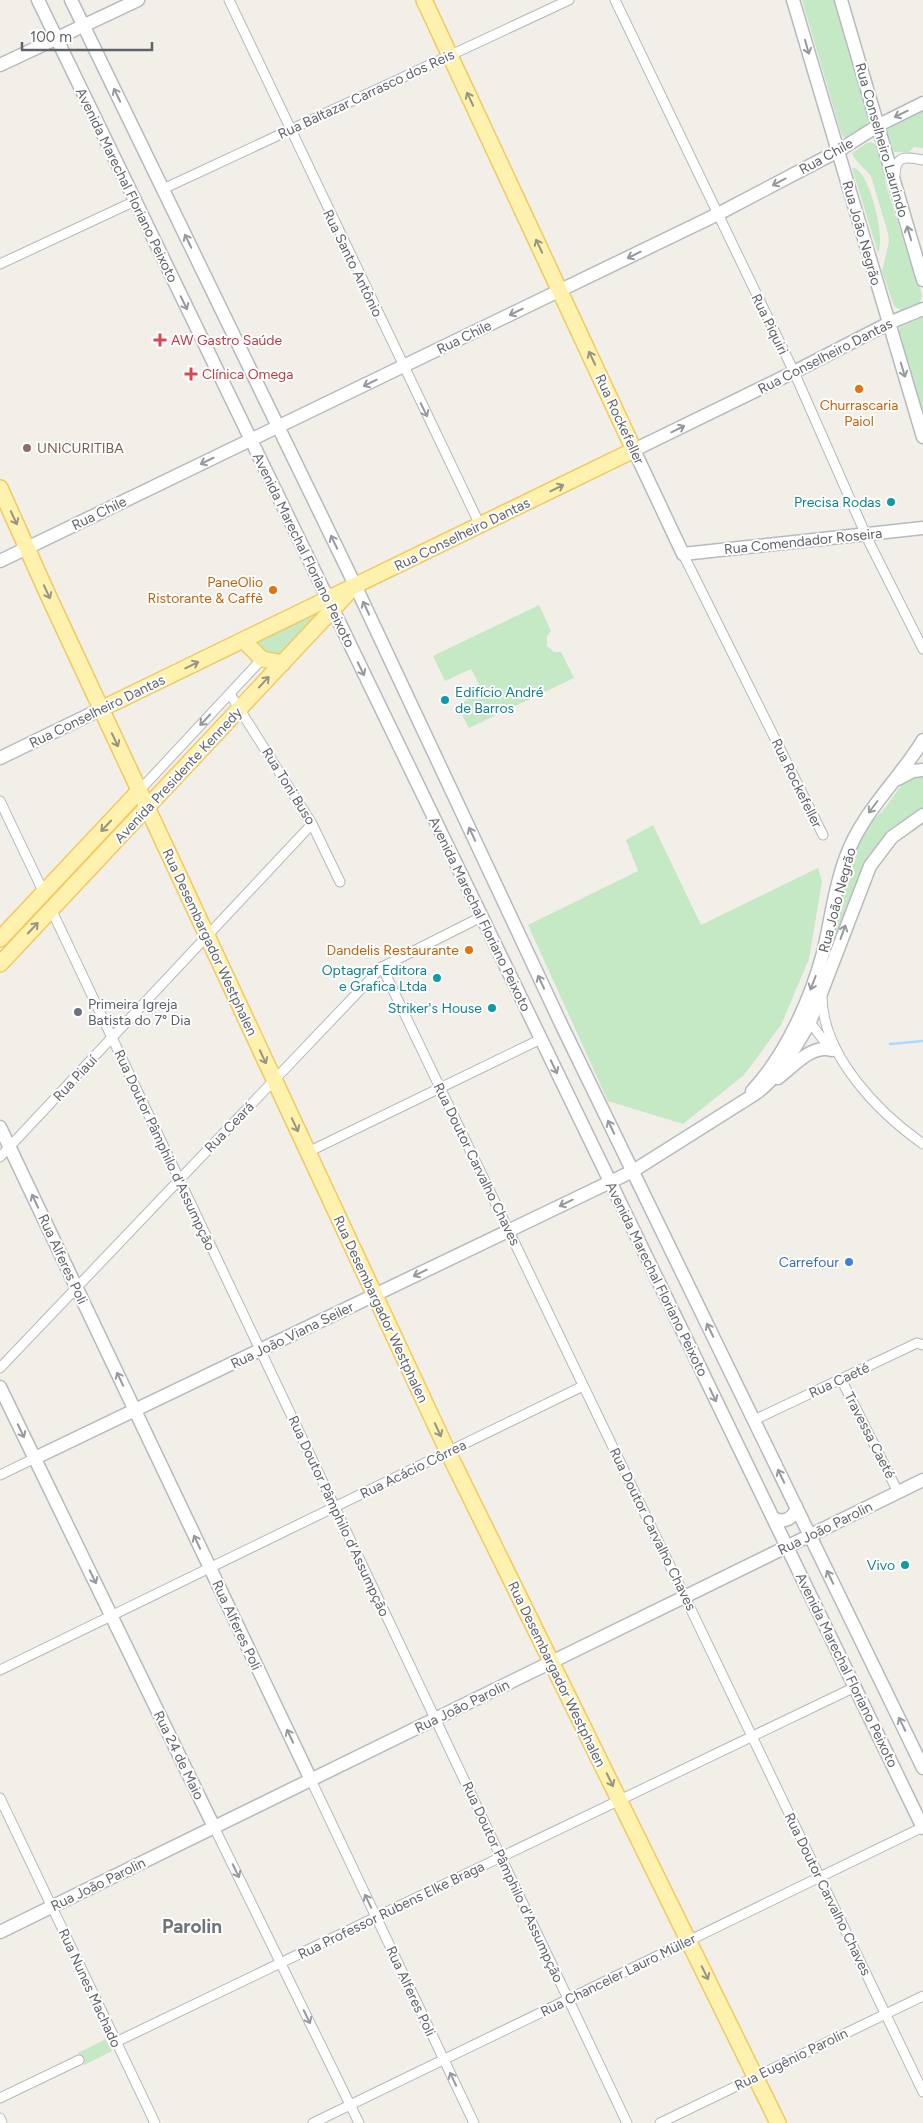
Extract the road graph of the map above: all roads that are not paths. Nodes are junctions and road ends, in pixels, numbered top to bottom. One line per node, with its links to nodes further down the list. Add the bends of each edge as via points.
1 (38, 0): 11 (street, Avenida Marechal Floriano Peixoto)
2 (71, 0): 10 (street, Avenida Marechal Floriano Peixoto)
3 (138, 0): 10 (street)
4 (229, 0): 16 (street, Rua Santo Antônio)
5 (424, 0): 12 (main road, Rua Rockefeller)
6 (569, 0): 12 (street, Rua Baltazar Carrasco dos Reis)
7 (615, 0): 22 (street, Rua Piquiri)
8 (794, 0): 17 (street, Rua João Negrão, one-way to 17)
9 (841, 0): 15 (street, Rua Conselheiro Laurindo)
10 (84, 26): 11 (street); 20 (street, Avenida Marechal Floriano Peixoto, one-way to 10)
11 (56, 38): 13 (street); 21 (street, Avenida Marechal Floriano Peixoto)
12 (450, 55): 16 (street, Rua Baltazar Carrasco dos Reis); 25 (main road, Rua Rockefeller, one-way to 12)
13 (0, 65)
14 (923, 103): 15 (street, Rua Chile, one-way to 15)
15 (879, 124): 17 (street, Rua Chile); 19 (street, Rua Conselheiro Laurindo)
16 (289, 130): 20 (street, Rua Baltazar Carrasco dos Reis); 28 (street, Rua Santo Antônio)
17 (838, 151): 22 (street, Rua Chile, one-way to 22); 27 (street, Rua João Negrão)
18 (923, 160): 19 (street, via 906,157 900,160 895,167)
19 (894, 183): 24 (street, Rua Conselheiro Laurindo, one-way to 19)
20 (163, 188): 30 (street, Avenida Marechal Floriano Peixoto, one-way to 20)
21 (135, 201): 23 (street); 32 (street, Avenida Marechal Floriano Peixoto, one-way to 32)
22 (718, 214): 25 (street, Rua Chile, one-way to 25); 29 (street, Rua Piquiri)
23 (0, 264)
24 (923, 280)
25 (560, 290): 28 (street, Rua Chile, one-way to 28); 33 (main road, Rua Rockefeller, one-way to 25)
26 (923, 309): 27 (street, Rua Conselheiro Dantas)
27 (889, 323): 29 (street, Rua Conselheiro Dantas); 31 (street, Rua João Negrão, one-way to 31)
28 (402, 367): 30 (street, Rua Chile, one-way to 30); 35 (street, Rua Santo Antônio, one-way to 35)
29 (794, 372): 33 (street, Rua Conselheiro Dantas, one-way to 29); 37 (street, Rua Piquiri)
30 (279, 426): 32 (street, Rua Chile); 41 (street, Avenida Marechal Floriano Peixoto, one-way to 30)
31 (923, 437)
32 (251, 440): 38 (street, Rua Chile, one-way to 38); 42 (street, Avenida Marechal Floriano Peixoto)
33 (634, 450): 35 (main road, Rua Conselheiro Dantas, one-way to 33); 39 (street, Rua Rockefeller)
34 (0, 488): 38 (main road, Rua Desembargador Westphalen, one-way to 38)
35 (480, 525): 41 (main road, Rua Conselheiro Dantas)
36 (923, 528): 37 (street, Rua Comendador Roseira)
37 (866, 534): 39 (street, Rua Comendador Roseira); 44 (street, Rua Piquiri)
38 (28, 548): 40 (street, Rua Chile); 49 (main road, Rua Desembargador Westphalen, one-way to 49)
39 (683, 554): 59 (street, Rua Rockefeller)
40 (0, 561)
41 (355, 586): 42 (main road, Rua Conselheiro Dantas); 86 (street, Avenida Marechal Floriano Peixoto, one-way to 41)
42 (330, 604): 43 (main road, Rua Conselheiro Dantas); 46 (main road, Avenida Presidente Kennedy); 65 (street, Avenida Marechal Floriano Peixoto, one-way to 65)
43 (243, 640): 45 (main road); 49 (main road, Rua Conselheiro Dantas, one-way to 43)
44 (923, 649)
45 (262, 659): 46 (main road); 47 (street, Avenida Presidente Kennedy)
46 (283, 663): 48 (main road, Avenida Presidente Kennedy, one-way to 46)
47 (230, 694): 48 (street, Rua Toni Buso); 54 (street, Avenida Presidente Kennedy, one-way to 54)
48 (240, 708): 56 (main road, Avenida Presidente Kennedy); 58 (street, Rua Toni Buso)
49 (101, 709): 51 (street, Rua Conselheiro Dantas); 54 (main road, Rua Desembargador Westphalen, one-way to 54)
50 (923, 740): 53 (street, Rua João Negrão)
51 (0, 758)
52 (923, 770): 53 (street, via 913,771)
53 (894, 781): 71 (street, Rua João Negrão, one-way to 71, via 863,820 846,857 815,980)
54 (139, 791): 56 (main road, Rua Desembargador Westphalen); 60 (main road, Avenida Presidente Kennedy, one-way to 60)
55 (0, 801): 63 (street)
56 (147, 807): 61 (main road, Avenida Presidente Kennedy); 66 (main road, Rua Desembargador Westphalen)
57 (919, 820): 70 (street, one-way to 57, via 870,866 892,837)
58 (312, 824): 62 (street, Rua Toni Buso); 66 (street, Rua Piauí)
59 (823, 835)
60 (73, 861): 61 (main road); 63 (main road, Avenida Presidente Kennedy)
61 (86, 872): 64 (main road, Avenida Presidente Kennedy)
62 (340, 882)
63 (44, 893): 67 (main road, Avenida Presidente Kennedy)
64 (51, 910): 68 (main road, Avenida Presidente Kennedy, one-way to 64); 73 (street, Rua Doutor Pâmphilo d'Assumpção)
65 (481, 917): 69 (street, Rua Ceará); 74 (street, Avenida Marechal Floriano Peixoto)
66 (207, 936): 73 (street, Rua Piauí); 77 (main road, Rua Desembargador Westphalen, one-way to 77)
67 (0, 939)
68 (0, 964)
69 (382, 967): 77 (street, Rua Ceará); 79 (street, Rua Doutor Carvalho Chaves)
70 (822, 995): 72 (street); 76 (street, via 825,1025)
71 (802, 1012): 72 (street); 80 (street, Rua João Viana Seiler, via 766,1073)
72 (810, 1022): 75 (street); 78 (street, Rua João Viana Seiler)
73 (112, 1038): 83 (street, Rua Piauí); 92 (street, Rua Doutor Pâmphilo d'Assumpção)
74 (541, 1039): 79 (street); 87 (street, Avenida Marechal Floriano Peixoto, one-way to 87)
75 (832, 1050): 76 (street); 78 (street, via 825,1048 811,1052)
76 (845, 1064): 82 (street, via 877,1106)
77 (274, 1080): 84 (main road, Rua Desembargador Westphalen, one-way to 84); 89 (street, Rua Ceará)
78 (770, 1083): 80 (street, Rua João Viana Seiler)
79 (440, 1088): 84 (street); 88 (street, Rua Doutor Carvalho Chaves)
80 (739, 1103): 86 (street, Rua João Viana Seiler)
81 (0, 1127): 83 (street, Rua Alferes Poli)
82 (923, 1144)
83 (9, 1147): 85 (street, Rua Piauí); 89 (street, Rua Alferes Poli, one-way to 83)
84 (308, 1152): 90 (main road, Rua Desembargador Westphalen)
85 (0, 1157)
86 (633, 1171): 87 (street, Rua João Viana Seiler); 98 (street, Avenida Marechal Floriano Peixoto, one-way to 86)
87 (610, 1182): 88 (street, Rua João Viana Seiler, one-way to 88); 106 (street, Avenida Marechal Floriano Peixoto, one-way to 106)
88 (509, 1230): 90 (street, Rua João Viana Seiler, one-way to 90); 95 (street, Rua Doutor Carvalho Chaves)
89 (76, 1288): 93 (street, Rua Ceará); 97 (street, Rua Alferes Poli, one-way to 89)
90 (375, 1295): 92 (street, Rua João Viana Seiler); 99 (main road, Rua Desembargador Westphalen, one-way to 99)
91 (923, 1345): 94 (street, Rua Caeté, via 916,1342)
92 (260, 1350): 97 (street, Rua João Viana Seiler); 105 (street, Rua Doutor Pâmphilo d'Assumpção)
93 (0, 1368)
94 (841, 1379): 98 (street, Rua Caeté); 103 (street, Travessa Caeté)
95 (584, 1386): 99 (street, Rua Acácio Côrrea); 110 (street, Rua Doutor Carvalho Chaves)
96 (0, 1388): 100 (street, Rua 24 de Maio, one-way to 100)
97 (135, 1410): 100 (street, Rua João Viana Seiler); 109 (street, Rua Alferes Poli, one-way to 97)
98 (754, 1420): 104 (street, Avenida Marechal Floriano Peixoto, one-way to 98)
99 (448, 1452): 105 (street, Rua Acácio Côrrea); 112 (main road, Rua Desembargador Westphalen)
100 (35, 1458): 101 (street, Rua João Viana Seiler); 111 (street, Rua 24 de Maio, one-way to 111)
101 (0, 1475)
102 (923, 1480): 103 (street, Rua João Parolin)
103 (898, 1492): 107 (street, Rua João Parolin)
104 (796, 1506): 106 (street, via 790,1518 778,1521); 107 (street, Avenida Marechal Floriano Peixoto)
105 (335, 1507): 109 (street, Rua Acácio Côrrea); 115 (street, Rua Doutor Pâmphilo d'Assumpção)
106 (773, 1518): 108 (street, Avenida Marechal Floriano Peixoto)
107 (810, 1536): 108 (street, Rua João Parolin); 117 (street, Avenida Marechal Floriano Peixoto, one-way to 107)
108 (787, 1547): 110 (street, Rua João Parolin); 114 (street, Avenida Marechal Floriano Peixoto)
109 (210, 1568): 111 (street, Rua Acácio Côrrea); 118 (street, Rua Alferes Poli, one-way to 109)
110 (685, 1597): 112 (street, Rua João Parolin); 116 (street, Rua Doutor Carvalho Chaves)
111 (111, 1616): 113 (street, Rua Acácio Côrrea); 121 (street, Rua 24 de Maio)
112 (552, 1662): 115 (street, Rua João Parolin); 120 (main road, Rua Desembargador Westphalen, one-way to 120)
113 (0, 1670)
114 (855, 1687): 116 (street, Rua Professor Rubens Elke Braga); 122 (street, Avenida Marechal Floriano Peixoto)
115 (435, 1719): 118 (street, Rua João Parolin); 123 (street, Rua Doutor Pâmphilo d'Assumpção)
116 (752, 1736): 120 (street, Rua Professor Rubens Elke Braga); 124 (street, Rua Doutor Carvalho Chaves)
117 (923, 1768)
118 (311, 1780): 121 (street, Rua João Parolin); 126 (street, Rua Alferes Poli, one-way to 118)
119 (0, 1798): 125 (street, Rua Nunes Machado)
120 (620, 1800): 123 (street, Rua Professor Rubens Elke Braga); 128 (main road, Rua Desembargador Westphalen)
121 (214, 1827): 125 (street, Rua João Parolin); 129 (street, Rua 24 de Maio, one-way to 129)
122 (923, 1827): 124 (street, Rua Chanceler Lauro Müller)
123 (501, 1857): 126 (street, Rua Professor Rubens Elke Braga); 131 (street, Rua Doutor Pâmphilo d'Assumpção)
124 (820, 1877): 128 (street, Rua Chanceler Lauro Müller); 132 (street, Rua Doutor Carvalho Chaves)
125 (52, 1907): 127 (street, Rua João Parolin); 133 (street, Rua Nunes Machado)
126 (376, 1917): 129 (street, Rua Professor Rubens Elke Braga); 135 (street, Rua Alferes Poli)
127 (0, 1932)
128 (689, 1941): 131 (street, Rua Chanceler Lauro Müller); 136 (main road, Rua Desembargador Westphalen, one-way to 136)
129 (281, 1963): 133 (street, Rua Professor Rubens Elke Braga); 139 (street, Rua 24 de Maio, one-way to 139)
130 (923, 1996): 132 (street, Rua Eugênio Parolin)
131 (568, 1999): 135 (street, Rua Chanceler Lauro Müller); 146 (street, Rua Doutor Pâmphilo d'Assumpção)
132 (886, 2014): 136 (street, Rua Eugênio Parolin); 137 (street, Rua Doutor Carvalho Chaves)
133 (116, 2042): 142 (street, Rua Nunes Machado)
134 (79, 2060): 138 (street)
135 (444, 2060): 139 (street, Rua Chanceler Lauro Müller); 145 (street, Rua Alferes Poli, one-way to 135)
136 (756, 2077): 147 (street, Rua Eugênio Parolin); 148 (main road, Rua Desembargador Westphalen)
137 (923, 2092)
138 (0, 2098)
139 (350, 2105): 143 (street, Rua Chanceler Lauro Müller); 144 (street, Rua 24 de Maio)
140 (0, 2118): 141 (street)
141 (2, 2123)
142 (155, 2123)
143 (313, 2123)
144 (359, 2123)
145 (474, 2123)
146 (627, 2123)
147 (660, 2123)
148 (778, 2123)

